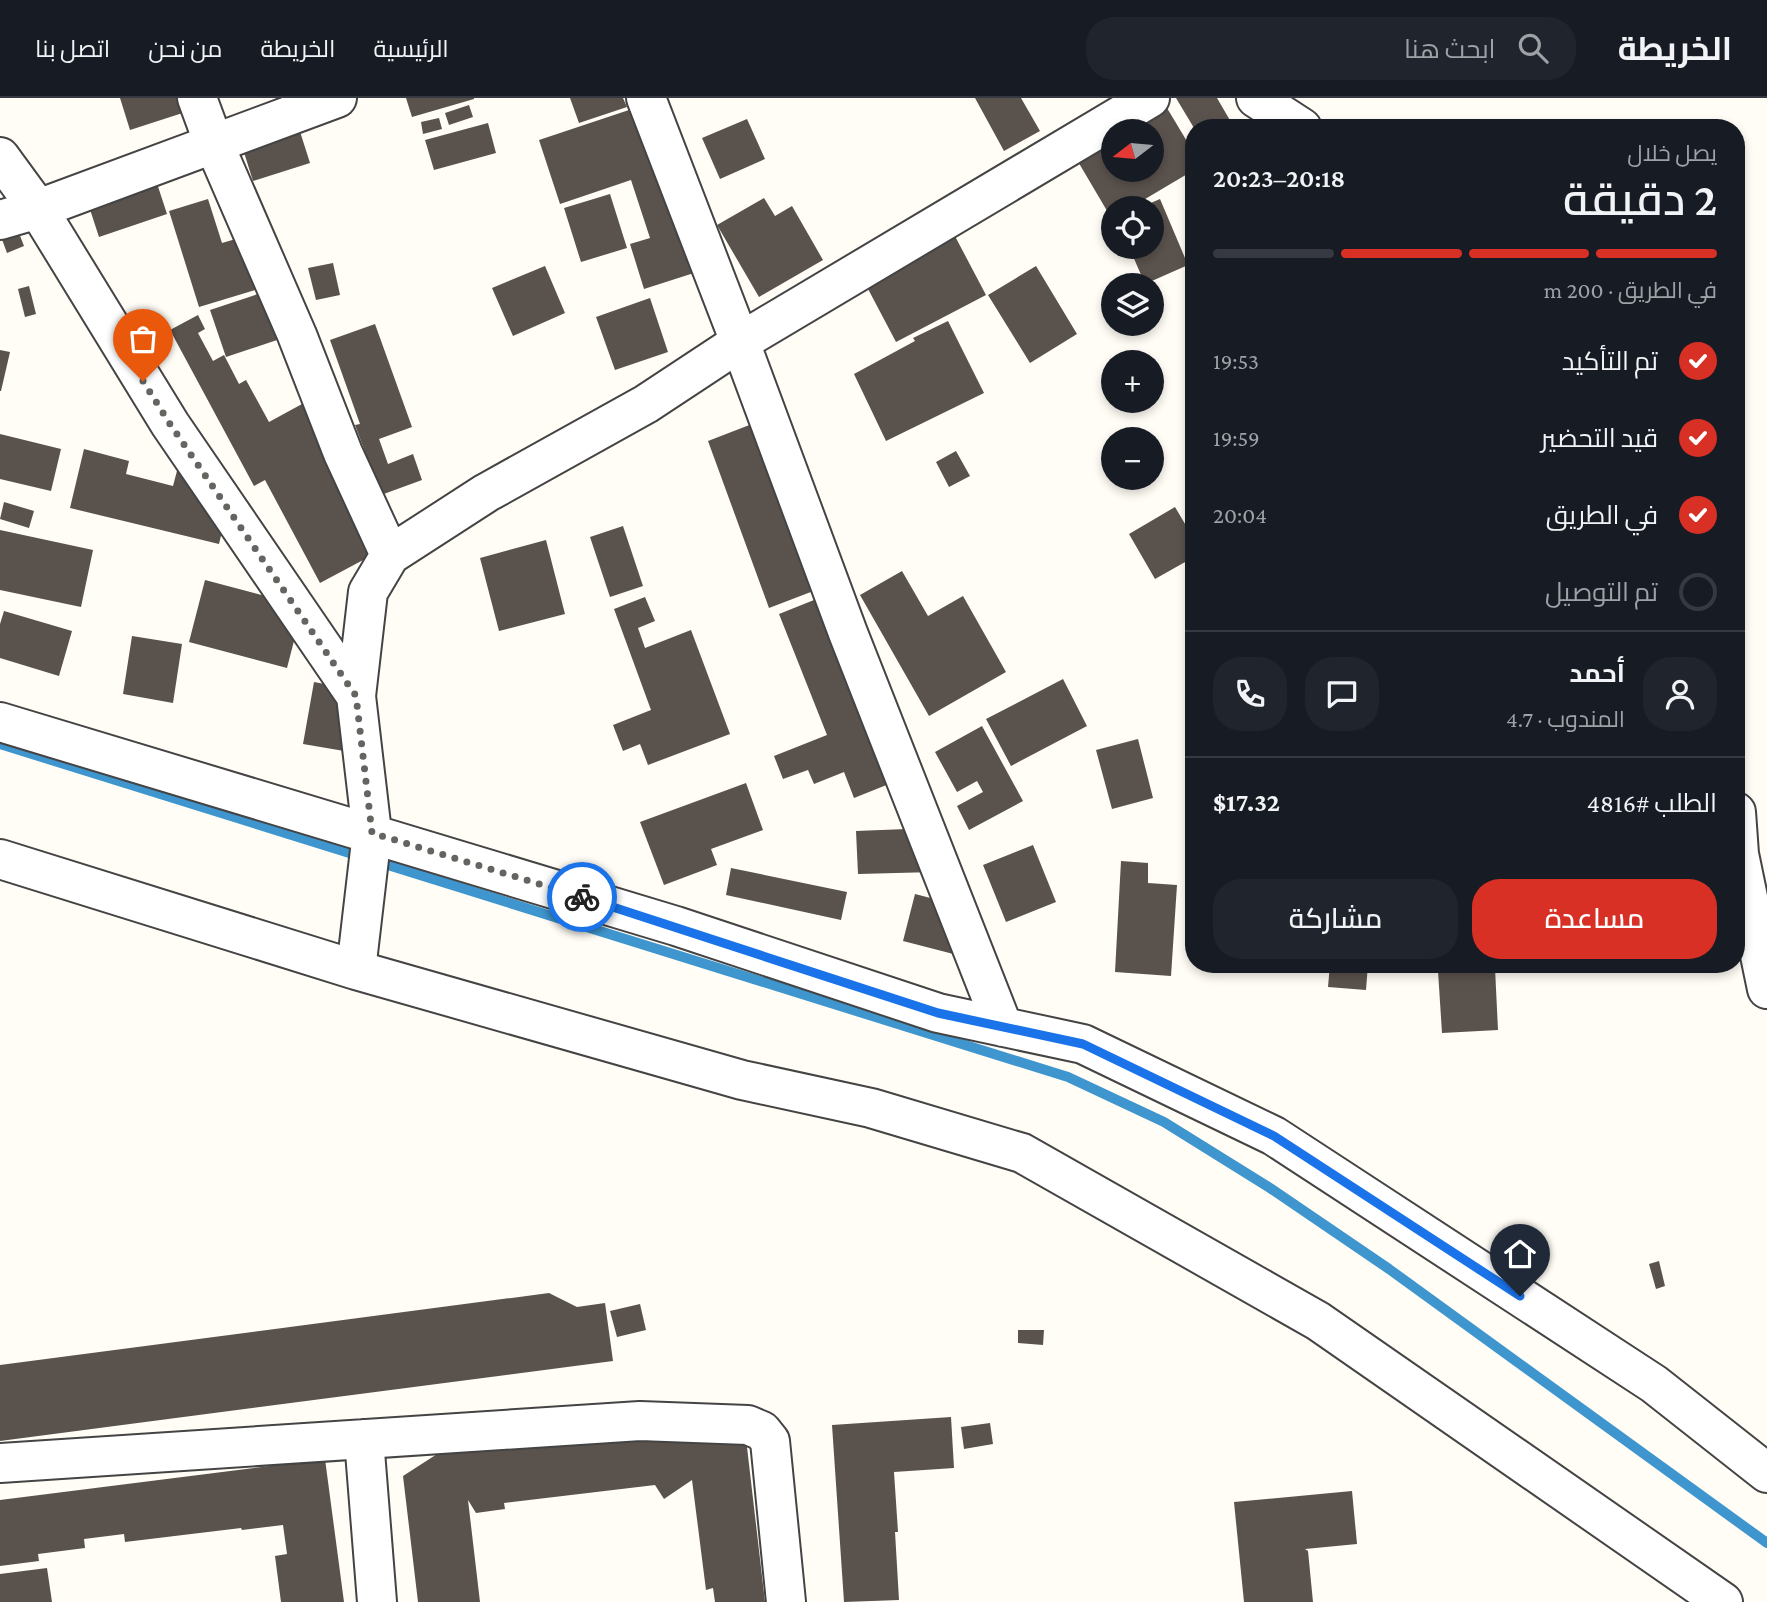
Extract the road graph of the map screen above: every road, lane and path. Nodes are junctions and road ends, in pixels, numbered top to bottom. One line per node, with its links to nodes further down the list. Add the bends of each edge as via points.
1 (197, 98): 7 (street)
2 (337, 98): 7 (street)
3 (646, 98): 11 (street)
4 (1150, 98): 11 (street)
5 (1256, 98): 6 (street)
6 (1288, 119)
7 (214, 144): 9 (street); 12 (street)
8 (0, 157): 9 (street)
9 (38, 209): 10 (street); 13 (street, via 170,424)
10 (0, 220)
11 (740, 341): 12 (street, via 646,404 486,492); 20 (street, via 848,633)
12 (390, 555): 13 (street, via 368,592)
13 (356, 696): 15 (street)
14 (0, 722): 15 (street)
15 (372, 833): 18 (street); 20 (street, via 676,926 938,1013)
16 (0, 859): 18 (street)
17 (1745, 883): 19 (street)
18 (356, 970): 26 (street, via 742,1080 871,1108 1021,1153 1318,1321)
19 (1767, 989)
20 (1003, 1027): 23 (street, via 1083,1044 1274,1136 1654,1384)
21 (364, 1439): 22 (street); 24 (street); 25 (street, via 640,1422 748,1425 770,1440)
22 (0, 1463)
23 (1767, 1473)
24 (377, 1602)
25 (786, 1602)
26 (1723, 1602)

